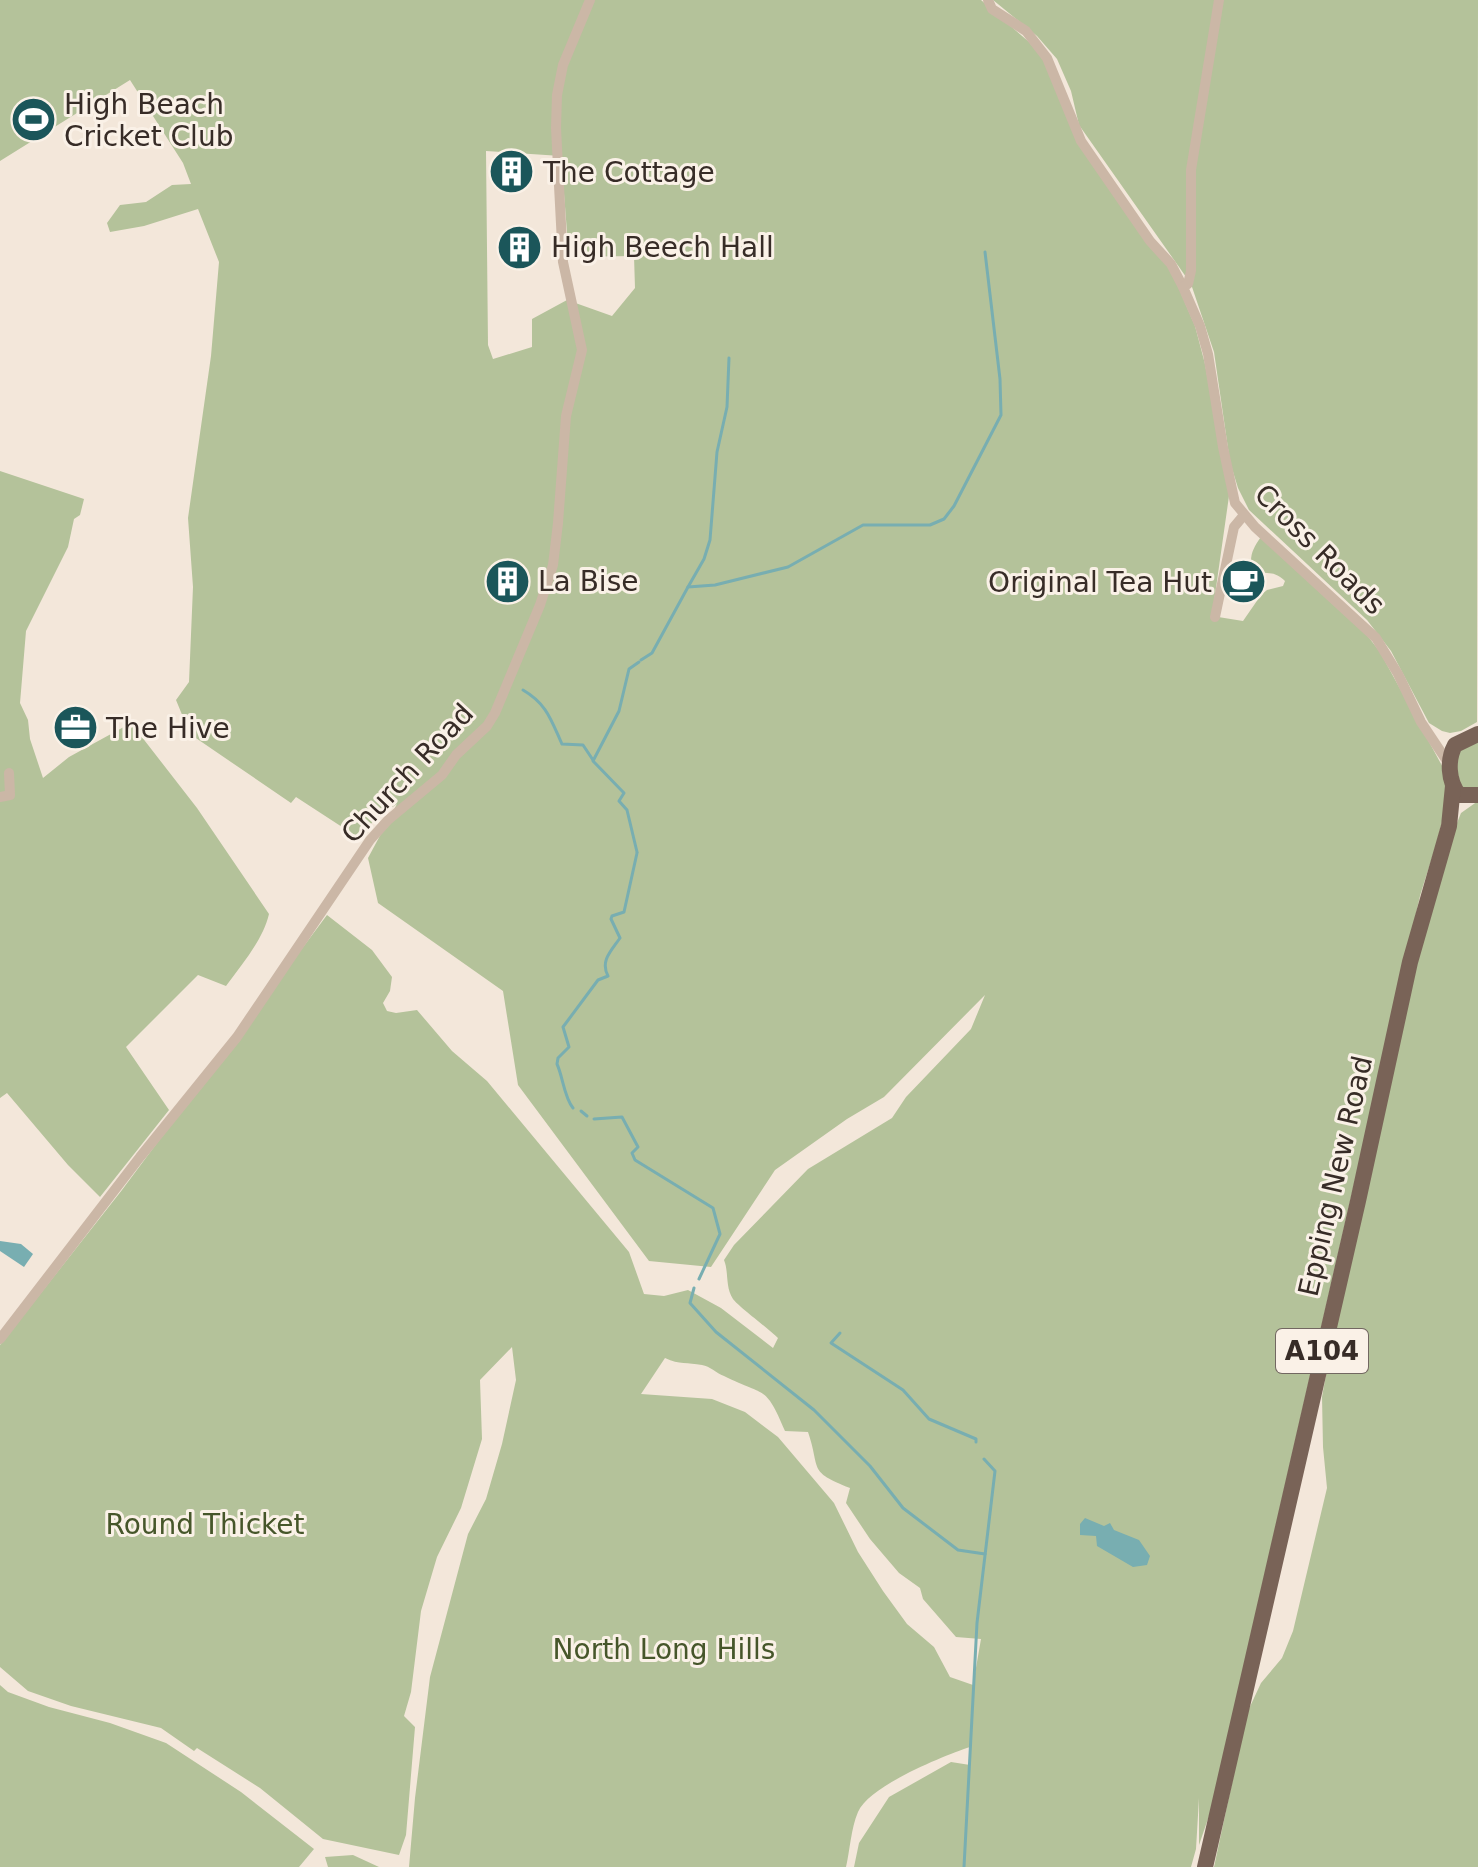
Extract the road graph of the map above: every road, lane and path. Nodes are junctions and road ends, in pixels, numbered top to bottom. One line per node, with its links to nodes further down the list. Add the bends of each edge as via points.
1 (590, 0): 15 (street, Church Road, via 563,65 556,128 563,262 582,350 566,416 553,565 503,697 487,726 442,775 370,840 237,1037)
2 (988, 0): 4 (street, Cross Roads, via 992,9 1026,31 1047,58 1081,141)
3 (1219, 0): 4 (street, via 1191,170 1191,271)
4 (1183, 287): 5 (street, Cross Roads, via 1208,354 1232,495)
5 (1244, 515): 6 (street, via 1234,527); 8 (street, Cross Roads, via 1376,638)
6 (1215, 617)
7 (1472, 735): 8 (street, via 1448,743); 9 (main road, A104, via 1451,751)
8 (1435, 739): 9 (street, Cross Roads)
9 (1450, 765): 11 (main road, A104)
10 (9, 773): 13 (street, via 10,795)
11 (1453, 786): 12 (main road, A104, via 1459,795); 14 (main road, Epping New Road / A104)
12 (1474, 796): 14 (main road, Epping New Road / A104)
13 (0, 797)
14 (1449, 826): 16 (main road, Epping New Road / A104, via 1410,962)
15 (0, 1339)
16 (1205, 1867)

